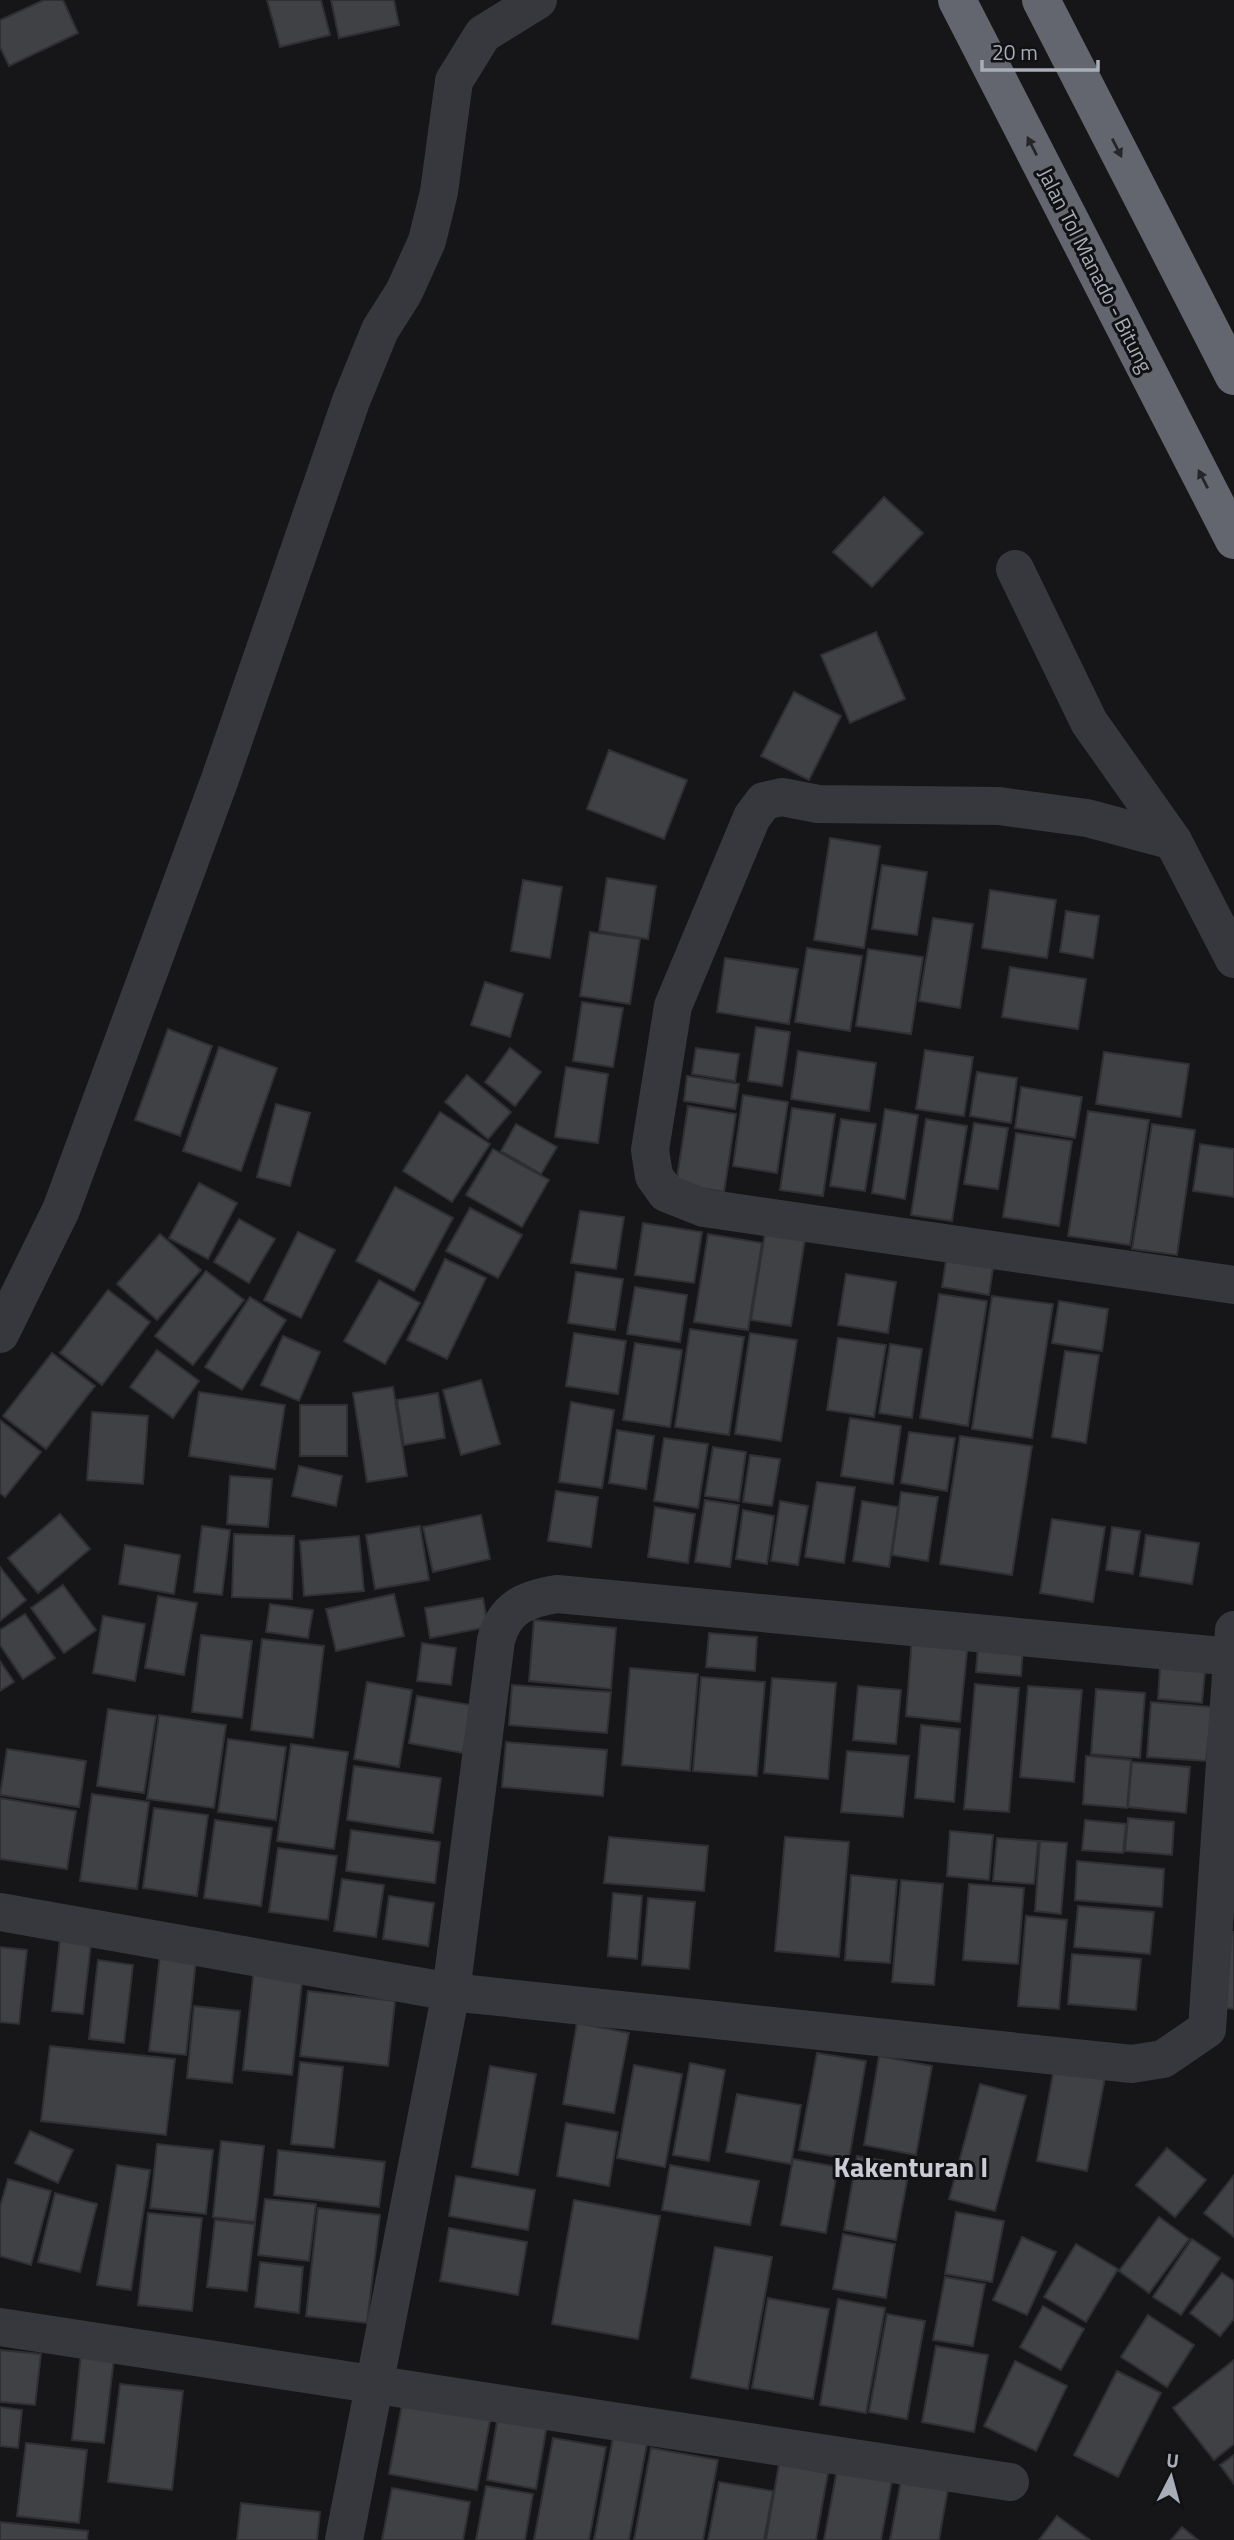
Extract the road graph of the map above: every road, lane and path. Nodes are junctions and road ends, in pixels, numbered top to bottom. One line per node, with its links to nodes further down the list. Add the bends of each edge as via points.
1 (538, 0): 10 (street, via 483,34 454,81 439,192 427,241 380,330 351,401 220,779 61,1210)
2 (957, 0): 5 (highway, Jalan Tol Manado - Bitung, one-way to 2)
3 (1041, 0): 4 (highway, one-way to 4)
4 (1234, 376)
5 (1234, 540)
6 (1015, 569): 7 (street, via 1089,722)
7 (1173, 841): 8 (street); 9 (street, via 1087,818 999,806 818,804 782,797 764,801 752,817 673,1006 650,1150 654,1176 666,1193 704,1208)
8 (1234, 959)
9 (1234, 1286)
10 (0, 1334)
11 (1233, 1648): 13 (street, via 557,1594 533,1598 508,1614 496,1640); 13 (street, via 1208,2029 1163,2059 1132,2064)
12 (0, 1912): 13 (street)
13 (451, 1992): 15 (street)
14 (0, 2327): 15 (street)
15 (374, 2383): 16 (street); 17 (street)
16 (1010, 2482)
17 (344, 2540)

